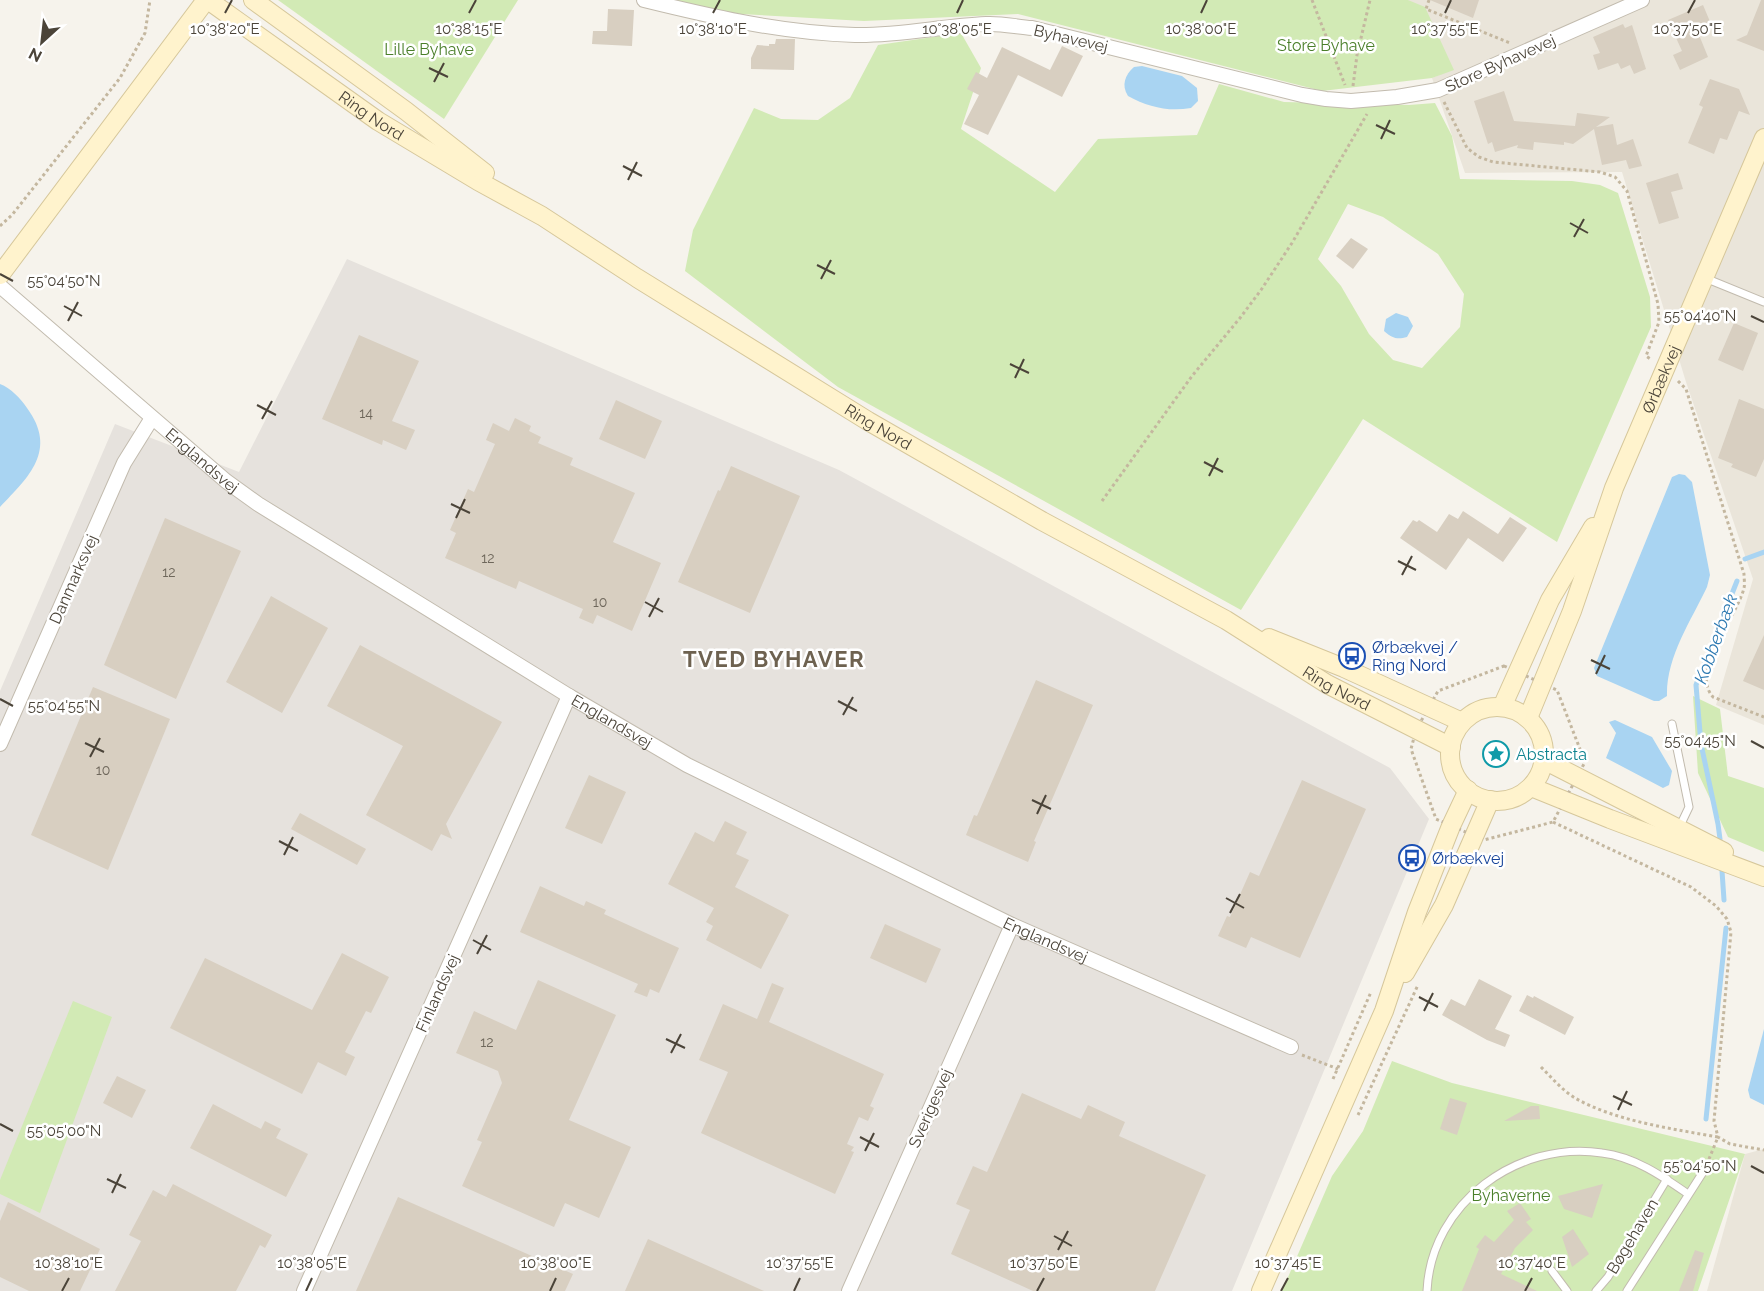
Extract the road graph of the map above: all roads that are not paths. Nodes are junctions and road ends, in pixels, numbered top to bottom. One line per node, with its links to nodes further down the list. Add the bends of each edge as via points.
1 (207, 0): 7 (main road, Ring Nord, via 378,121); 8 (main road)
2 (254, 0): 7 (main road, Ring Nord)
3 (644, 0): 5 (street, Byhavevej, via 722,19 853,35 988,24 1032,28 1302,95)
4 (1642, 0): 5 (street, Store Byhavevej, via 1438,90)
5 (1351, 101)
6 (1764, 138): 9 (main road, Ørbækvej)
7 (542, 216): 14 (main road, Ring Nord, via 868,421)
8 (0, 275)
9 (1706, 278): 11 (lane); 13 (main road, Ørbækvej)
10 (0, 286): 12 (street, Englandsvej)
11 (1764, 302)
12 (152, 418): 15 (street, Englandsvej, via 226,482 258,504); 20 (street, Danmarksvej, via 124,463)
13 (1614, 488): 16 (main road, Ørbækvej, via 1550,600); 17 (main road, Ørbækvej, via 1572,611)
14 (1226, 620): 18 (main road, Ring Nord); 21 (main road, Ring Nord, via 1327,684)
15 (569, 696): 28 (street, Englandsvej, via 687,765); 35 (street, Finlandsvej)
16 (1502, 707): 17 (main road); 18 (main road, via 1487,708)
17 (1528, 718): 22 (main road, via 1541,737)
18 (1462, 722): 21 (main road)
19 (1672, 724): 26 (lane, via 1689,807)
20 (0, 744)
21 (1451, 747): 24 (main road, via 1452,764)
22 (1544, 760): 23 (main road); 26 (main road)
23 (1531, 787): 25 (main road, via 1505,800); 27 (main road)
24 (1468, 790): 25 (main road); 29 (main road, via 1417,912)
25 (1490, 800): 29 (main road, via 1444,905)
26 (1679, 828): 27 (main road)
27 (1764, 875)
28 (1012, 925): 30 (street, Englandsvej); 36 (street, Sverigesvej)
29 (1384, 1011): 37 (main road)
30 (1291, 1047)
31 (1705, 1168): 33 (lane, Bøgehaven)
32 (1666, 1179): 33 (lane, Bøgehaven); 38 (lane, Bøgehaven, via 1636,1162 1603,1153 1569,1151 1535,1157 1504,1170 1476,1190 1453,1216 1436,1246); 40 (lane, Bøgehaven)
33 (1688, 1194): 41 (lane, Bøgehaven)
34 (1552, 1271): 39 (lane)
35 (304, 1291)
36 (849, 1291)
37 (1262, 1291)
38 (1427, 1291)
39 (1567, 1291)
40 (1596, 1291)
41 (1627, 1291)

